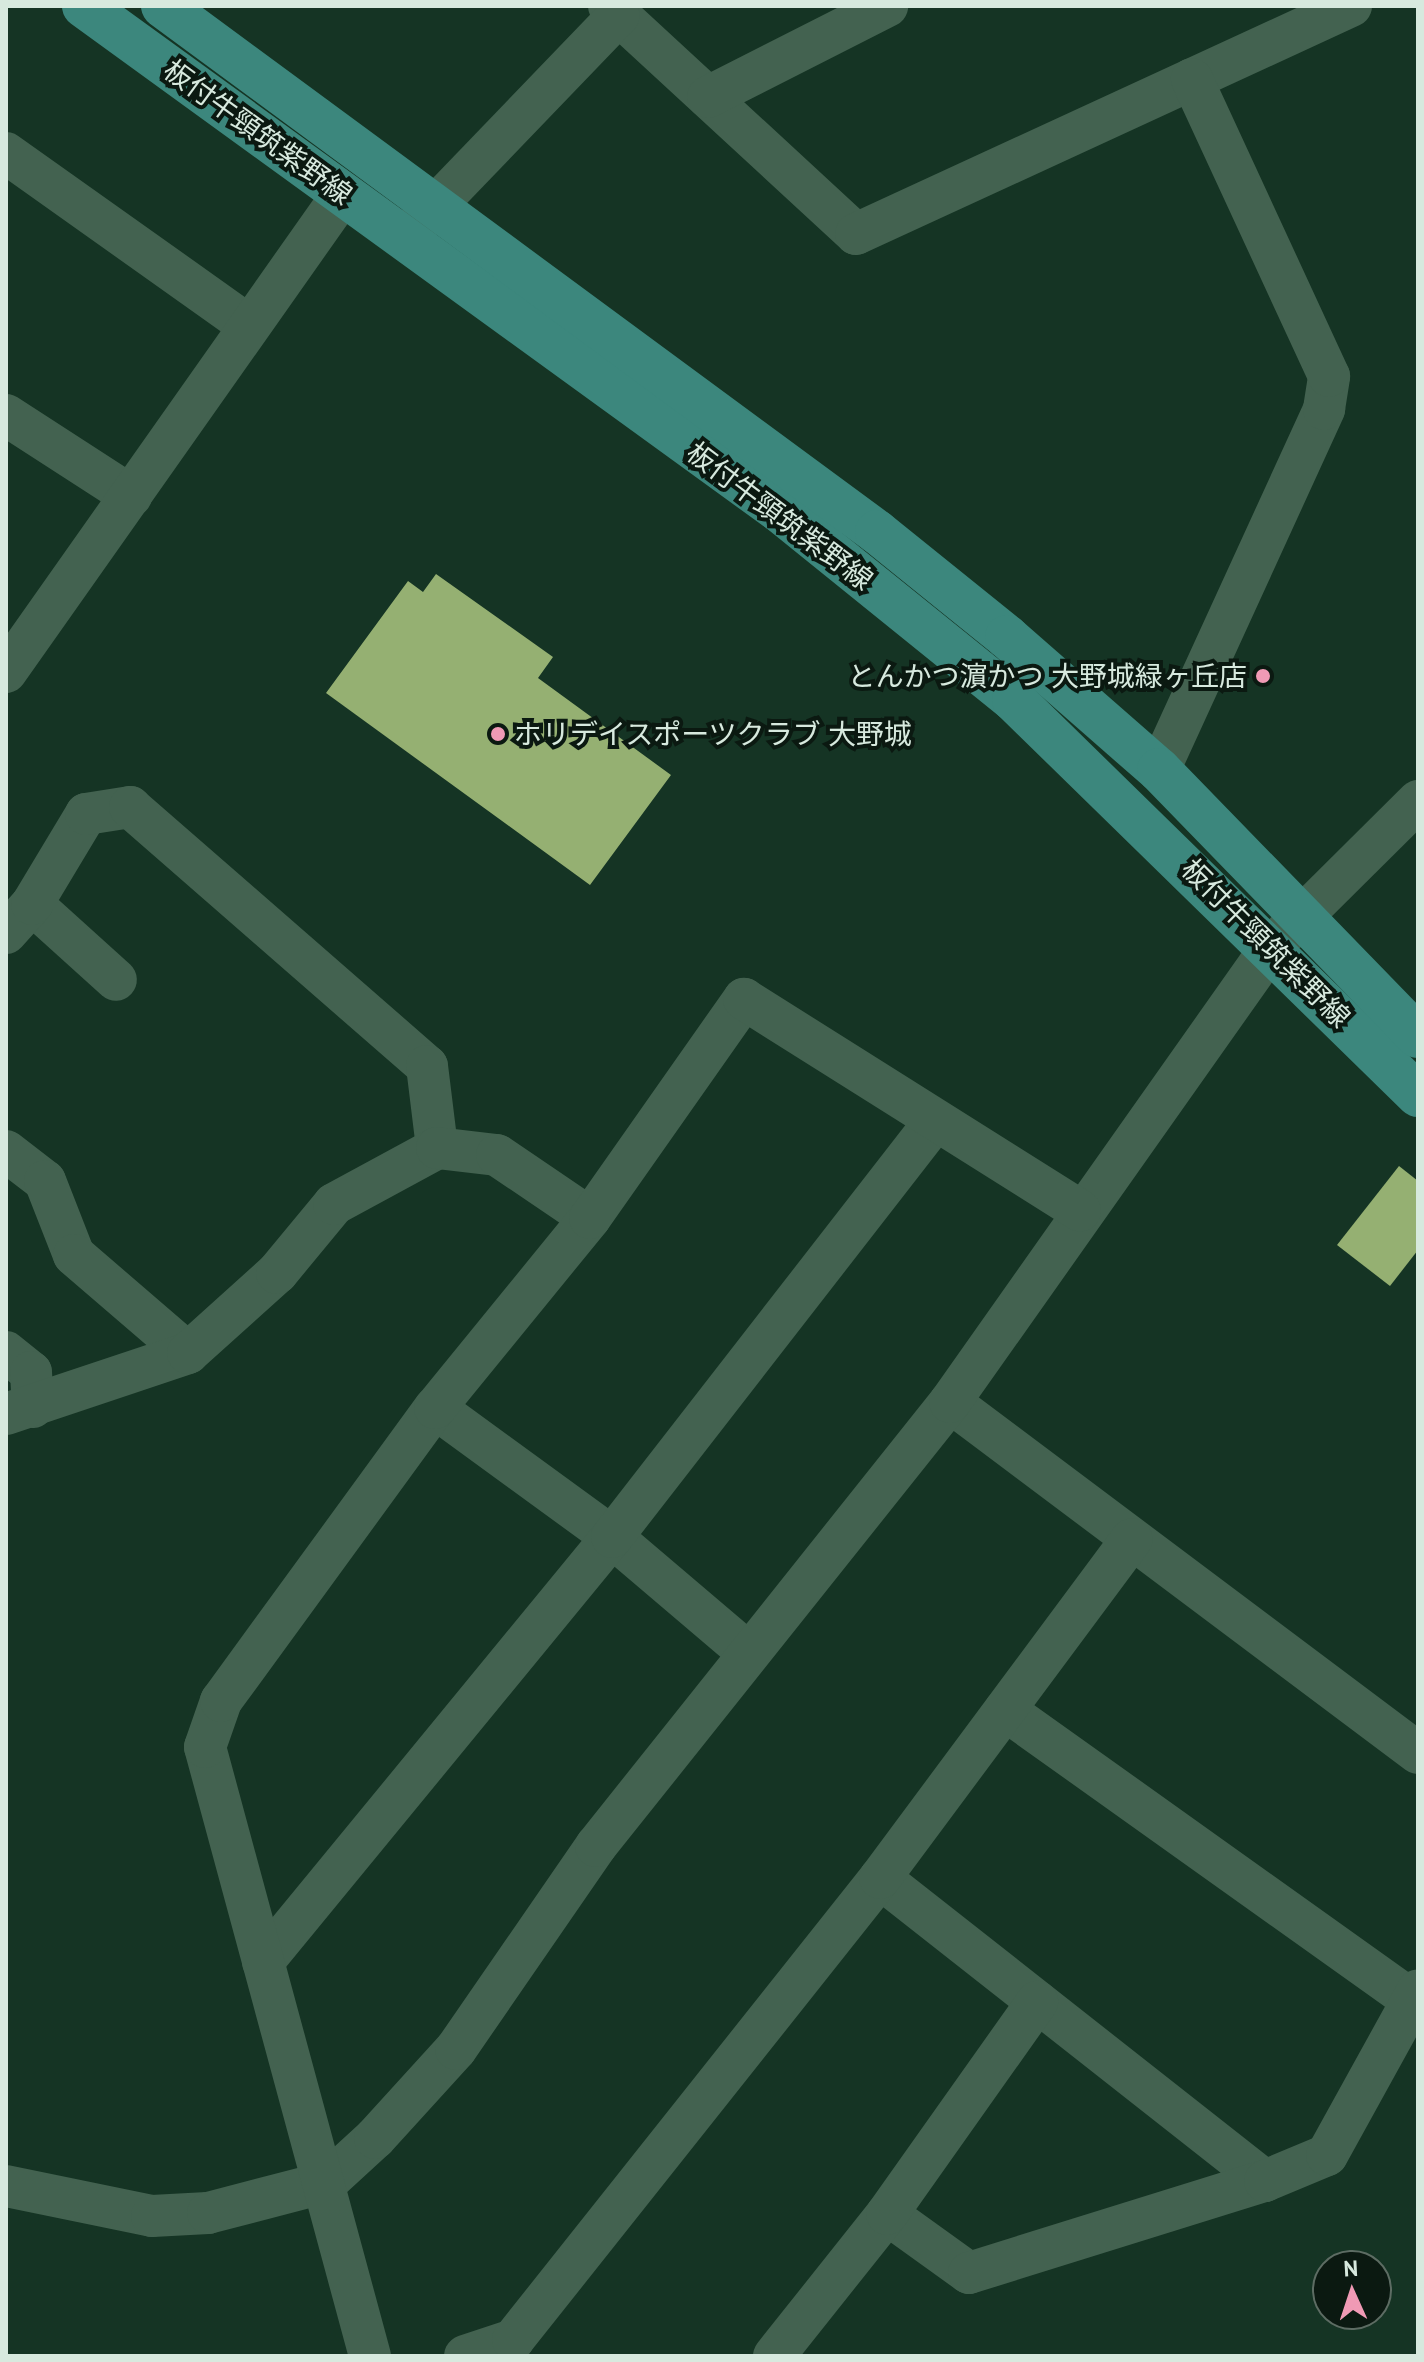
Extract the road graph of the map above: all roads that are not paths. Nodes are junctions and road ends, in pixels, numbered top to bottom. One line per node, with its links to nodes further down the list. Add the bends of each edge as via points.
1 (84, 6): 9 (main road, 板付牛頸筑紫野線)
2 (163, 6): 10 (main road, 板付牛頸筑紫野線)
3 (887, 6): 7 (street)
4 (1351, 6): 6 (street)
5 (614, 10): 7 (street); 10 (street)
6 (1192, 79): 7 (street, via 856,234); 16 (street, via 1329,376 1324,409)
7 (708, 97)
8 (6, 153): 12 (street)
9 (343, 194): 11 (main road, 板付牛頸筑紫野線); 12 (street)
10 (438, 208): 11 (street); 16 (main road, 板付牛頸筑紫野線, via 877,532)
11 (402, 239): 19 (main road, 板付牛頸筑紫野線, via 780,511 1014,700)
12 (249, 326): 14 (street)
13 (6, 415): 14 (street)
14 (131, 496): 15 (street)
15 (6, 672)
16 (1159, 770): 19 (main road, 板付牛頸筑紫野線)
17 (1416, 806): 19 (street)
18 (19, 918): 20 (street); 24 (street, via 86,814 130,807 427,1066)
19 (1286, 933): 21 (main road, 板付牛頸筑紫野線); 22 (main road, 板付牛頸筑紫野線); 26 (street)
20 (116, 980)
21 (1418, 1036)
22 (1418, 1095)
23 (935, 1121): 26 (street); 27 (street, via 744,999); 33 (street)
24 (437, 1148): 27 (street, via 497,1155); 29 (street, via 334,1204 277,1273)
25 (6, 1151): 29 (street, via 45,1181 74,1255)
26 (1080, 1211): 30 (street)
27 (590, 1218): 31 (street)
28 (6, 1352): 32 (street, via 31,1372)
29 (188, 1353): 32 (street)
30 (950, 1402): 34 (street); 35 (street)
31 (435, 1408): 33 (street); 39 (street, via 221,1701 205,1747)
32 (19, 1411)
33 (612, 1537): 35 (street); 39 (street)
34 (1132, 1539): 36 (street); 37 (street)
35 (746, 1651): 43 (street, via 596,1846 456,2049)
36 (1005, 1710): 38 (street); 40 (street)
37 (1418, 1753)
38 (880, 1878): 41 (street); 47 (street, via 513,2340)
39 (263, 1962): 43 (street)
40 (1415, 1995): 42 (street, via 1327,2155)
41 (1037, 2002): 42 (street); 45 (street)
42 (1265, 2181): 45 (street, via 969,2273)
43 (327, 2182): 44 (street, via 208,2213 152,2216); 46 (street)
44 (6, 2186)
45 (887, 2214): 48 (street)
46 (370, 2356)
47 (465, 2356)
48 (774, 2356)

